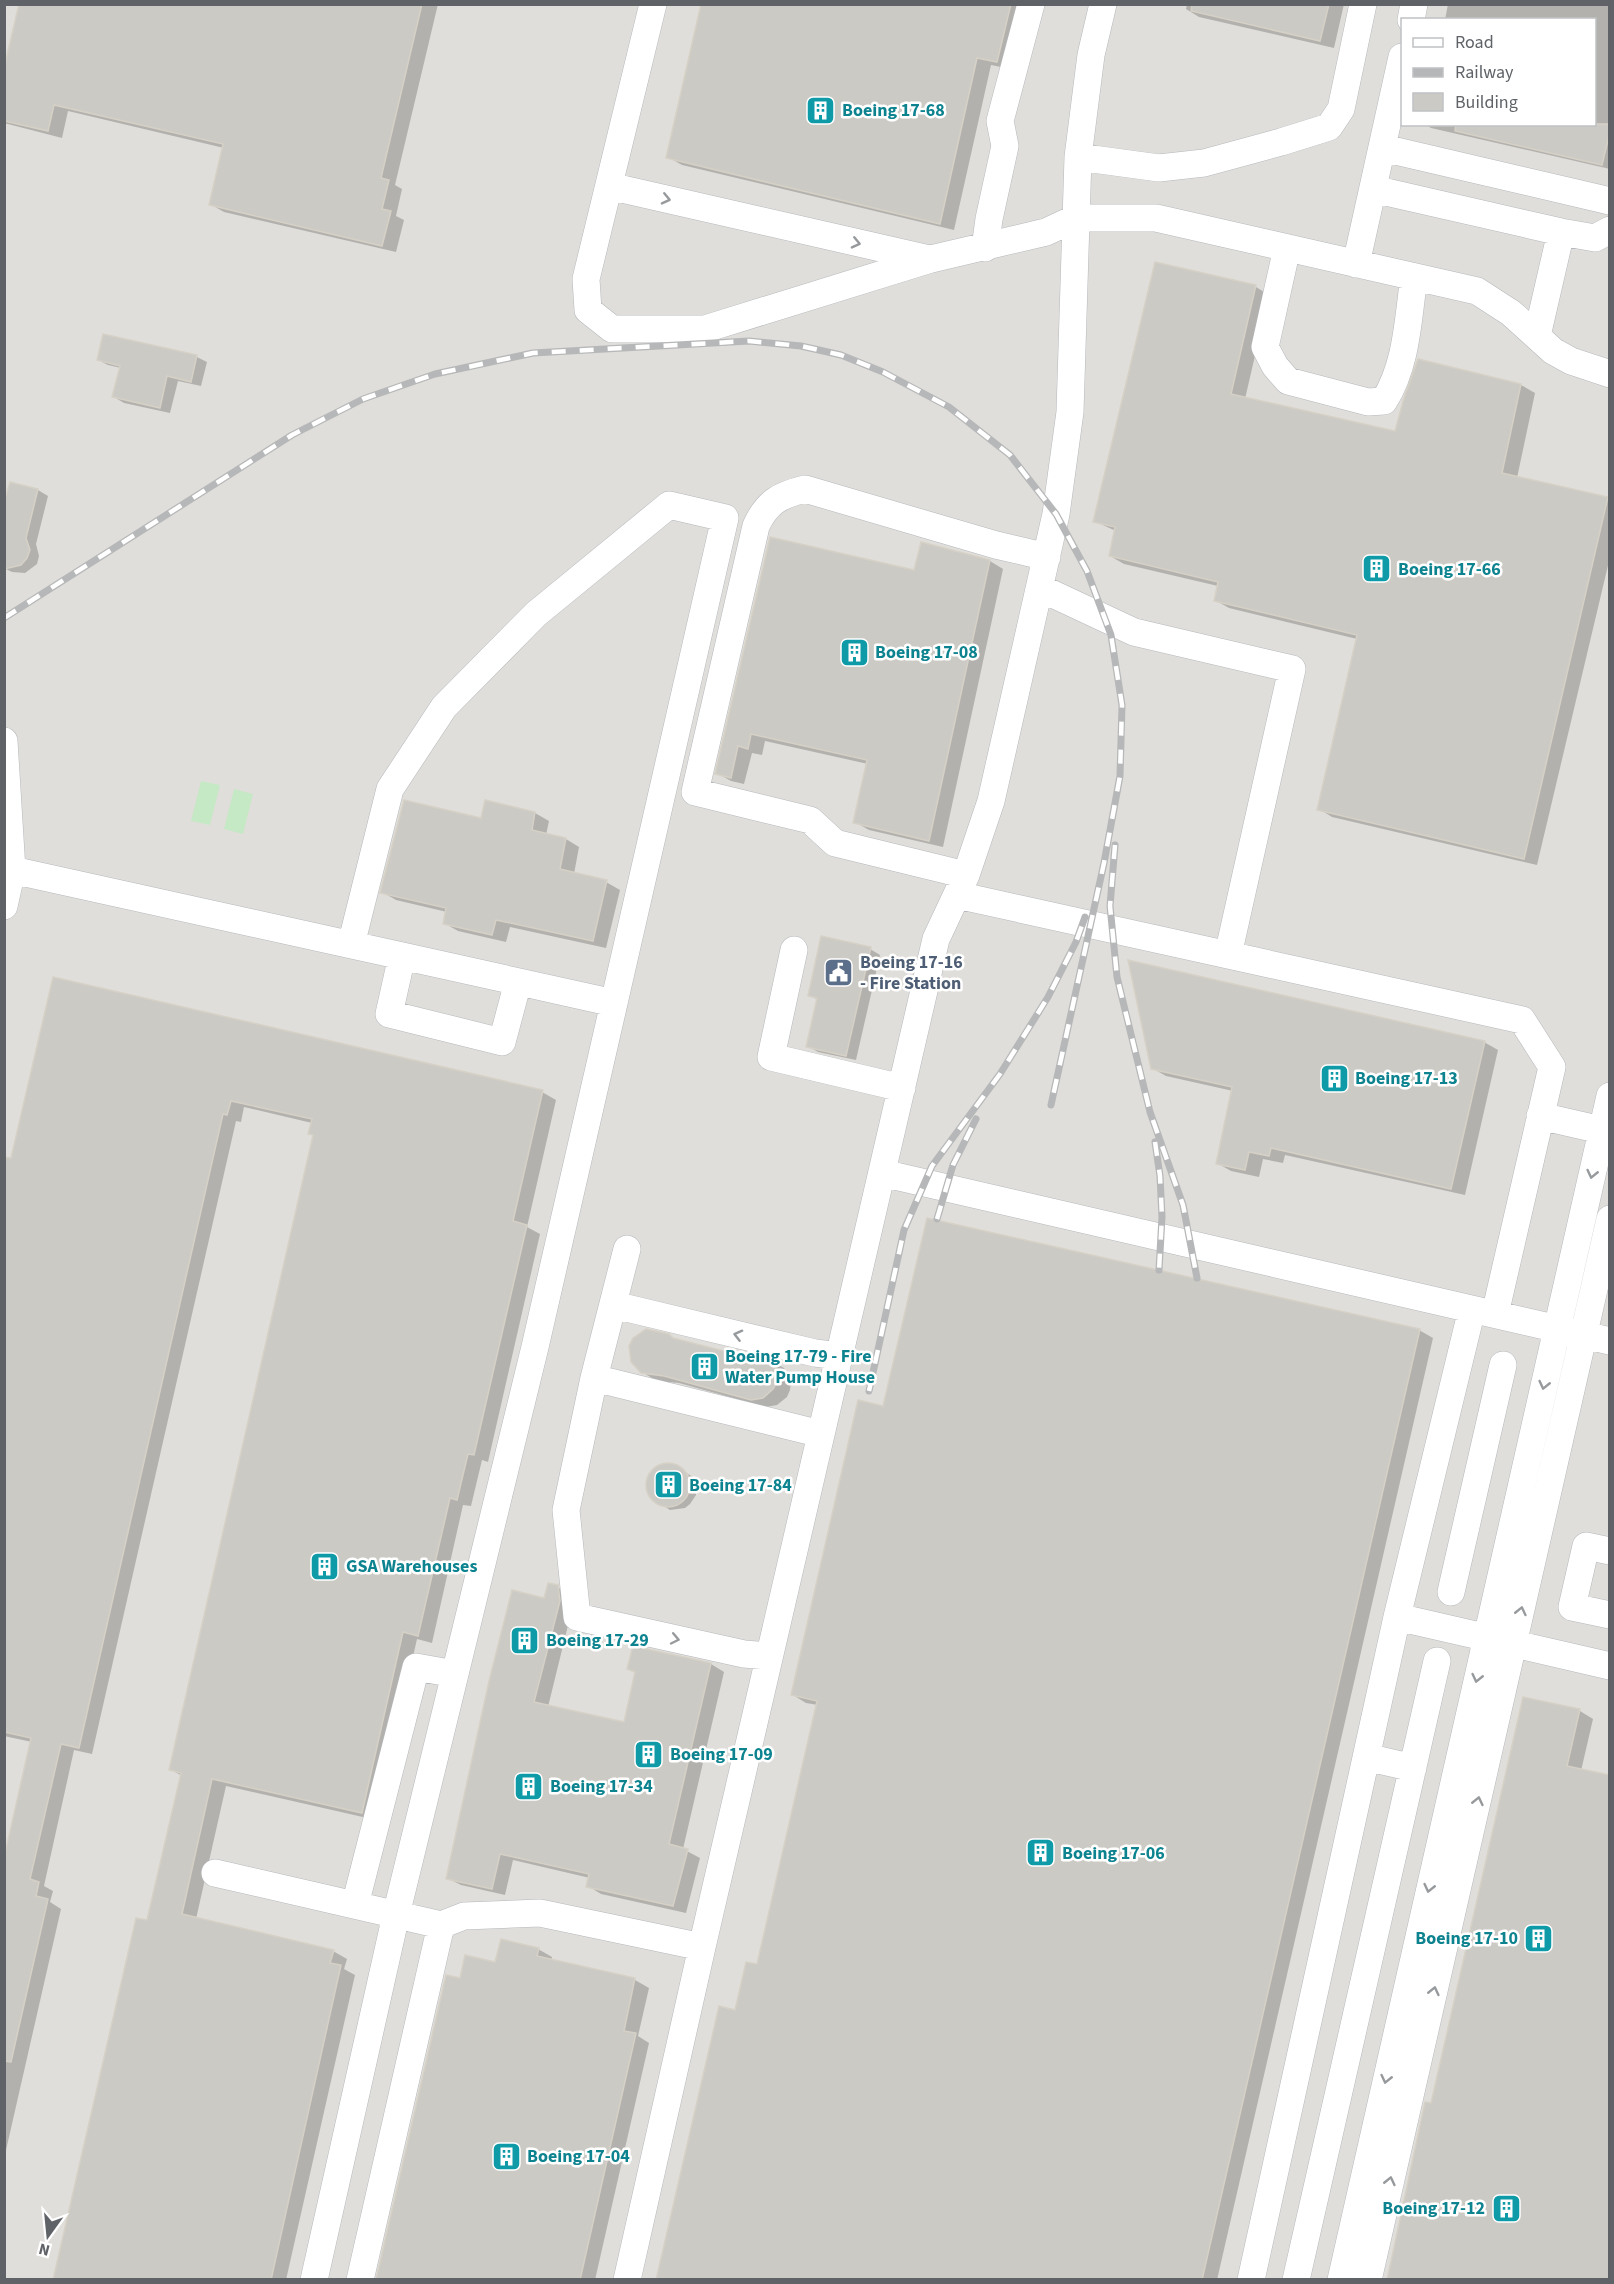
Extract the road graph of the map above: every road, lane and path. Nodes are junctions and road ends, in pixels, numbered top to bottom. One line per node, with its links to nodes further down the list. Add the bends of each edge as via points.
1 (653, 4): 8 (lane)
2 (1031, 4): 14 (lane, via 1000,121 1005,146)
3 (1103, 4): 7 (lane, via 1091,55)
4 (1363, 4): 7 (lane, via 1341,109 1329,127 1204,163 1159,168)
5 (1401, 62): 6 (lane)
6 (1383, 148): 9 (lane); 10 (lane)
7 (1078, 157): 11 (lane)
8 (609, 186): 16 (lane, one-way to 16); 16 (lane, via 586,279 588,310 612,329 705,329)
9 (1373, 189): 13 (lane); 17 (lane)
10 (1610, 201)
11 (1076, 218): 14 (lane, via 1046,232); 15 (lane, via 1156,218); 21 (lane, via 1070,412)
12 (1610, 230): 13 (lane, via 1595,238)
13 (1561, 232): 19 (lane)
14 (985, 248): 16 (lane)
15 (1287, 248): 17 (lane); 18 (lane, via 1265,347 1288,381 1368,402 1384,401 1391,389 1403,353)
16 (931, 259)
17 (1356, 264): 18 (lane)
18 (1414, 277): 19 (lane, via 1477,291)
19 (1537, 336): 20 (lane, via 1552,351 1571,361)
20 (1610, 374)
21 (1047, 557): 22 (lane); 25 (lane, via 805,489 775,500 756,526 695,792 810,820 835,843)
22 (1040, 588): 25 (lane, via 991,801); 29 (lane, via 1134,632 1292,669)
23 (4, 741): 24 (lane)
24 (12, 870): 26 (lane); 27 (lane)
25 (961, 885): 29 (lane); 33 (lane, via 936,939)
26 (4, 906)
27 (351, 945): 30 (lane); 32 (lane, via 390,789 444,707 536,614 669,505 725,518)
28 (794, 950): 33 (lane, via 771,1057)
29 (1228, 955): 35 (lane, via 1521,1020 1552,1067)
30 (402, 956): 31 (lane); 31 (lane, via 388,1014 502,1042)
31 (518, 982): 32 (lane)
32 (614, 1003): 59 (lane)
33 (902, 1088): 37 (lane)
34 (1610, 1096): 36 (lane)
35 (1540, 1116): 36 (lane); 41 (lane)
36 (1606, 1132): 42 (lane, one-way to 42)
37 (882, 1173): 41 (lane); 44 (lane)
38 (1610, 1219): 43 (lane)
39 (627, 1249): 40 (lane)
40 (614, 1305): 44 (lane, one-way to 40); 46 (lane)
41 (1483, 1311): 42 (lane); 48 (lane)
42 (1557, 1328): 43 (lane); 54 (lane, one-way to 54)
43 (1597, 1337): 55 (lane, one-way to 43)
44 (827, 1355): 47 (lane)
45 (1503, 1365): 49 (lane)
46 (594, 1378): 47 (lane); 56 (lane, one-way to 56, via 566,1510 577,1617 744,1654)
47 (821, 1434): 56 (lane)
48 (1432, 1470): 49 (lane); 53 (lane)
49 (1476, 1480): 51 (lane)
50 (1610, 1551): 52 (lane, via 1586,1546 1572,1607)
51 (1451, 1592)
52 (1610, 1615)
53 (1397, 1617): 54 (lane); 60 (lane)
54 (1486, 1637): 55 (lane); 62 (lane, one-way to 62)
55 (1513, 1644): 58 (lane); 63 (lane, one-way to 55)
56 (769, 1656): 68 (lane)
57 (1437, 1661): 61 (lane)
58 (1610, 1666)
59 (455, 1674): 65 (lane, via 416,1667); 66 (lane)
60 (1366, 1757): 61 (lane); 69 (lane)
61 (1413, 1768): 70 (lane)
62 (1436, 1857): 63 (lane); 76 (lane, one-way to 76)
63 (1463, 1864): 77 (lane, one-way to 63)
64 (215, 1873): 65 (lane)
65 (355, 1905): 66 (lane)
66 (396, 1915): 67 (lane); 71 (lane)
67 (441, 1925): 68 (lane, via 464,1916 540,1913); 72 (lane)
68 (702, 1947): 73 (lane)
69 (1282, 2141): 70 (lane); 74 (lane)
70 (1325, 2151): 75 (lane)
71 (314, 2280)
72 (360, 2280)
73 (627, 2280)
74 (1251, 2280)
75 (1296, 2280)
76 (1341, 2280)
77 (1368, 2280)

